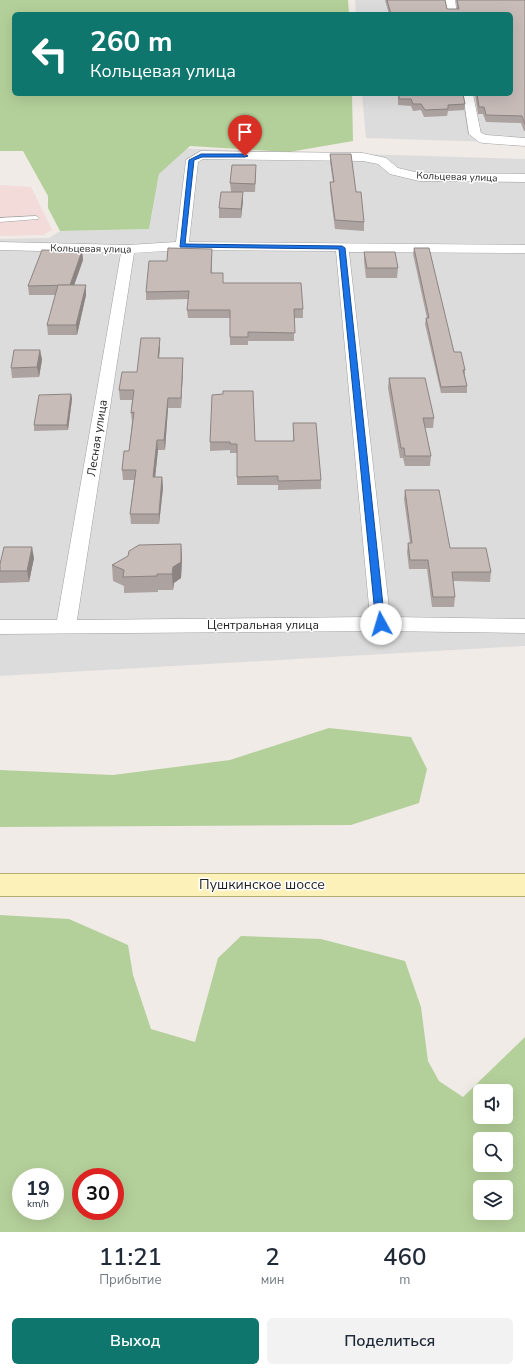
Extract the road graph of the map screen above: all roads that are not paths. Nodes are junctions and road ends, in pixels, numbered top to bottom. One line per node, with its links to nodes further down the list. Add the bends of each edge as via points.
1 (450, 0): 2 (street)
2 (452, 12)
3 (468, 96): 4 (street)
4 (475, 134): 5 (street, via 483,139)
5 (525, 142)
6 (525, 178): 10 (street, Кольцевая улица, via 419,177 394,171 382,161 363,157 201,155 192,160)
7 (36, 218): 8 (lane)
8 (0, 220)
9 (0, 246): 12 (street, Кольцевая улица)
10 (182, 246): 11 (street, Кольцевая улица); 12 (street, Кольцевая улица)
11 (342, 248): 13 (street, Кольцевая улица); 14 (street)
12 (128, 249): 17 (street, Лесная улица)
13 (525, 249)
14 (381, 624): 15 (street, Центральная улица); 17 (street, Центральная улица)
15 (525, 626)
16 (0, 627): 17 (street, Центральная улица)
17 (66, 627)
18 (0, 885): 19 (main road, Пушкинское шоссе)
19 (525, 885)

